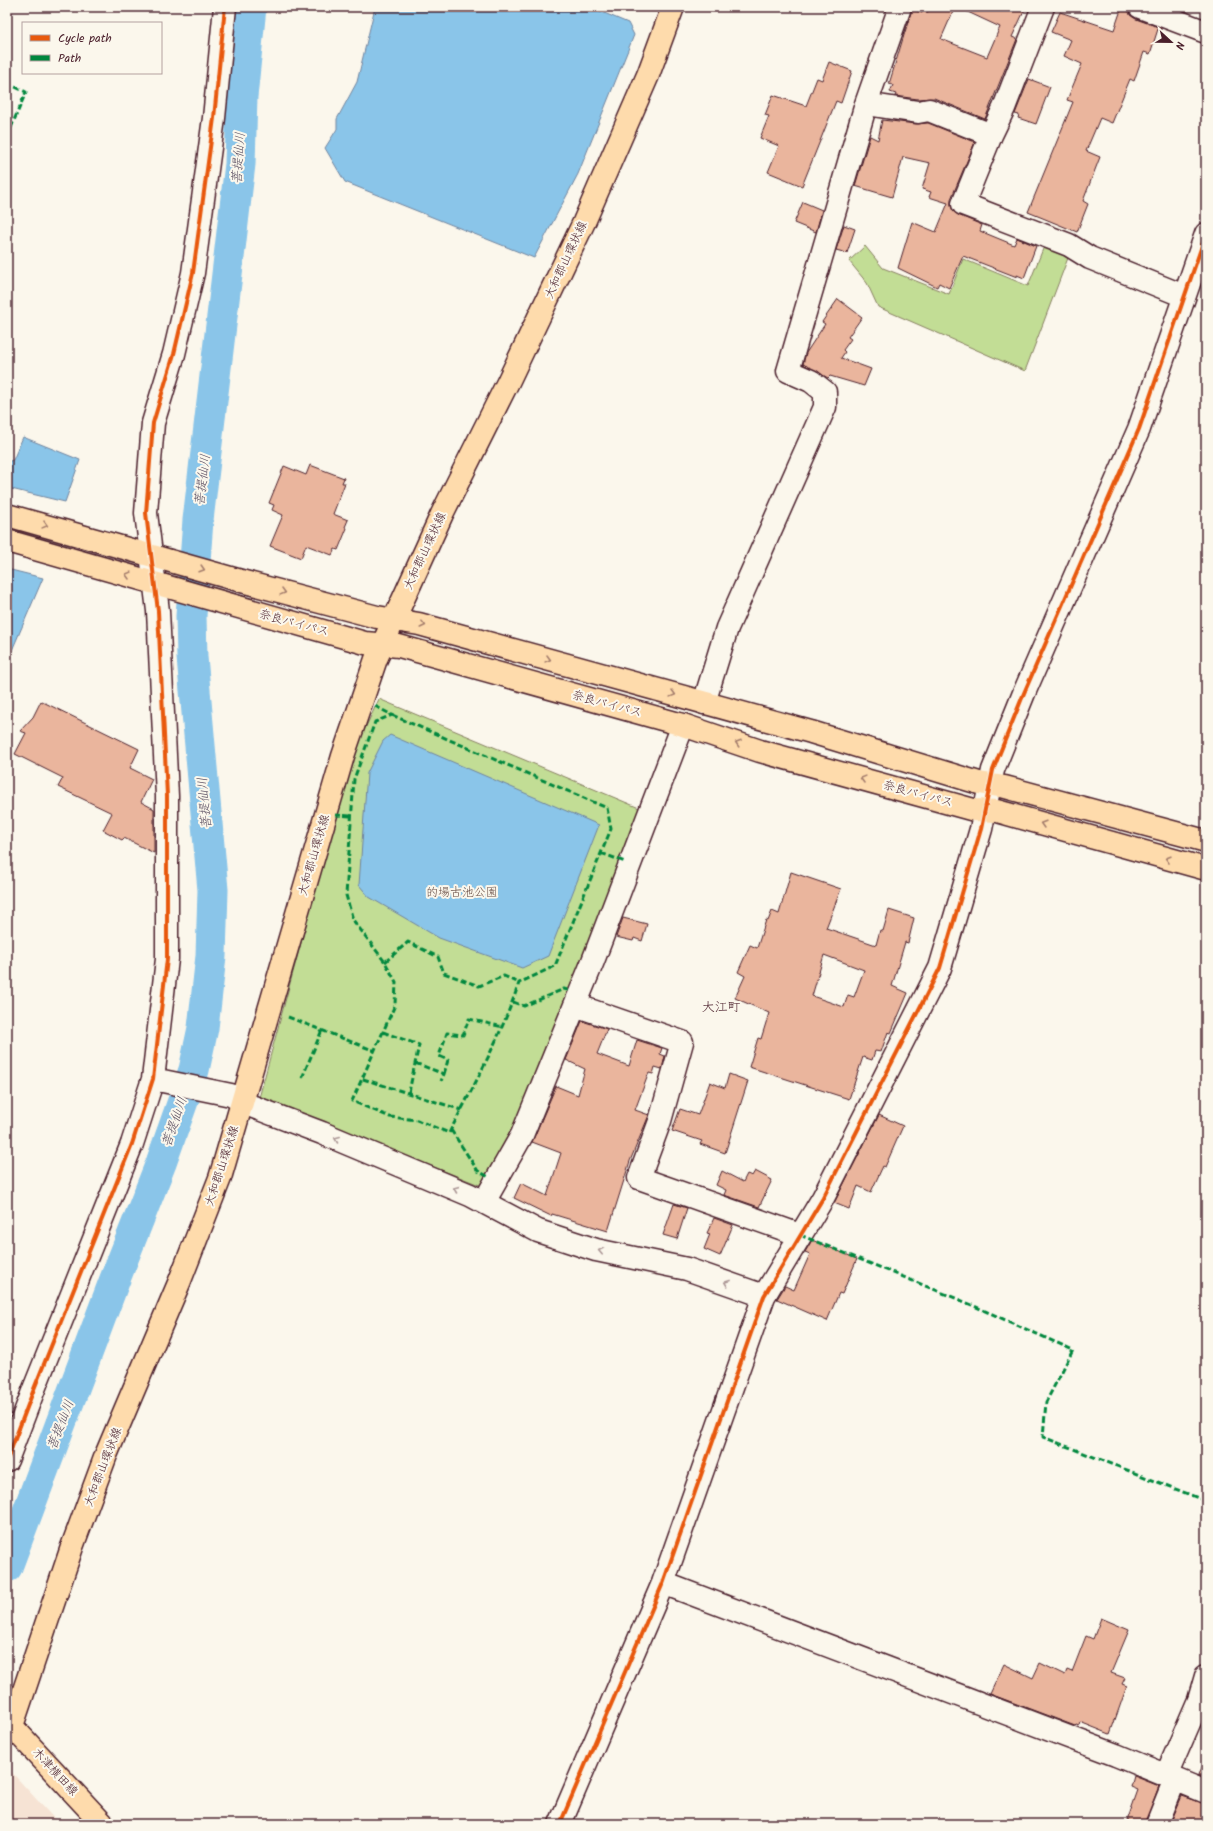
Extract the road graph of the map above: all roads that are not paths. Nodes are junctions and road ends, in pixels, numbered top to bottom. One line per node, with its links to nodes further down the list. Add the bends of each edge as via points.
1 (225, 7): 13 (street, via 214,118 193,273 174,354 153,423 146,514)
2 (673, 7): 15 (main road, 大和郡山環状線, via 648,74 584,222)
3 (900, 7): 7 (street)
4 (1043, 7): 8 (street)
5 (1140, 7): 6 (street)
6 (1206, 32)
7 (866, 104): 8 (street, via 918,112 929,110); 17 (street, via 788,371 811,381 825,392 825,407 726,628)
8 (991, 135): 10 (street, via 963,204 1069,244 1090,258)
9 (1206, 234): 10 (street)
10 (1184, 296): 19 (street, via 1140,429 1024,693)
11 (7, 514): 13 (main road, one-way to 13)
12 (7, 541): 14 (main road, 奈良バイパス, one-way to 12)
13 (157, 556): 14 (street); 15 (main road, one-way to 15, via 245,582)
14 (160, 584): 16 (main road, 奈良バイパス, via 366,643); 24 (street, via 167,796 167,959)
15 (393, 620): 16 (main road, 大和郡山環状線); 17 (main road, one-way to 17, via 419,624)
16 (382, 644): 18 (main road, 奈良バイパス, via 400,646); 25 (main road, 大和郡山環状線, via 343,756)
17 (704, 703): 19 (main road, via 811,732 979,783)
18 (683, 725): 20 (main road, 奈良バイパス, one-way to 18, via 974,810 760,751); 23 (street)
19 (991, 784): 20 (street); 21 (main road)
20 (984, 810): 22 (main road, 奈良バイパス, one-way to 20, via 997,811); 27 (street, via 981,829 940,968 823,1198)
21 (1206, 841)
22 (1206, 869)
23 (575, 1005): 26 (street, via 522,1135); 27 (street, via 682,1042 660,1121 639,1178)
24 (158, 1080): 25 (street); 29 (street)
25 (237, 1098): 26 (street, one-way to 25); 32 (main road, 大和郡山環状線, via 218,1184 106,1455)
26 (484, 1202): 28 (street, one-way to 26, via 687,1269 596,1250 538,1231)
27 (800, 1235): 28 (street)
28 (764, 1296): 30 (street)
29 (7, 1460)
30 (663, 1583): 33 (street); 36 (street)
31 (1206, 1676): 33 (street)
32 (9, 1723): 35 (main road, 木津横田線)
33 (1171, 1778): 34 (street); 37 (street)
34 (1206, 1792)
35 (103, 1824)
36 (560, 1824)
37 (1157, 1824)

